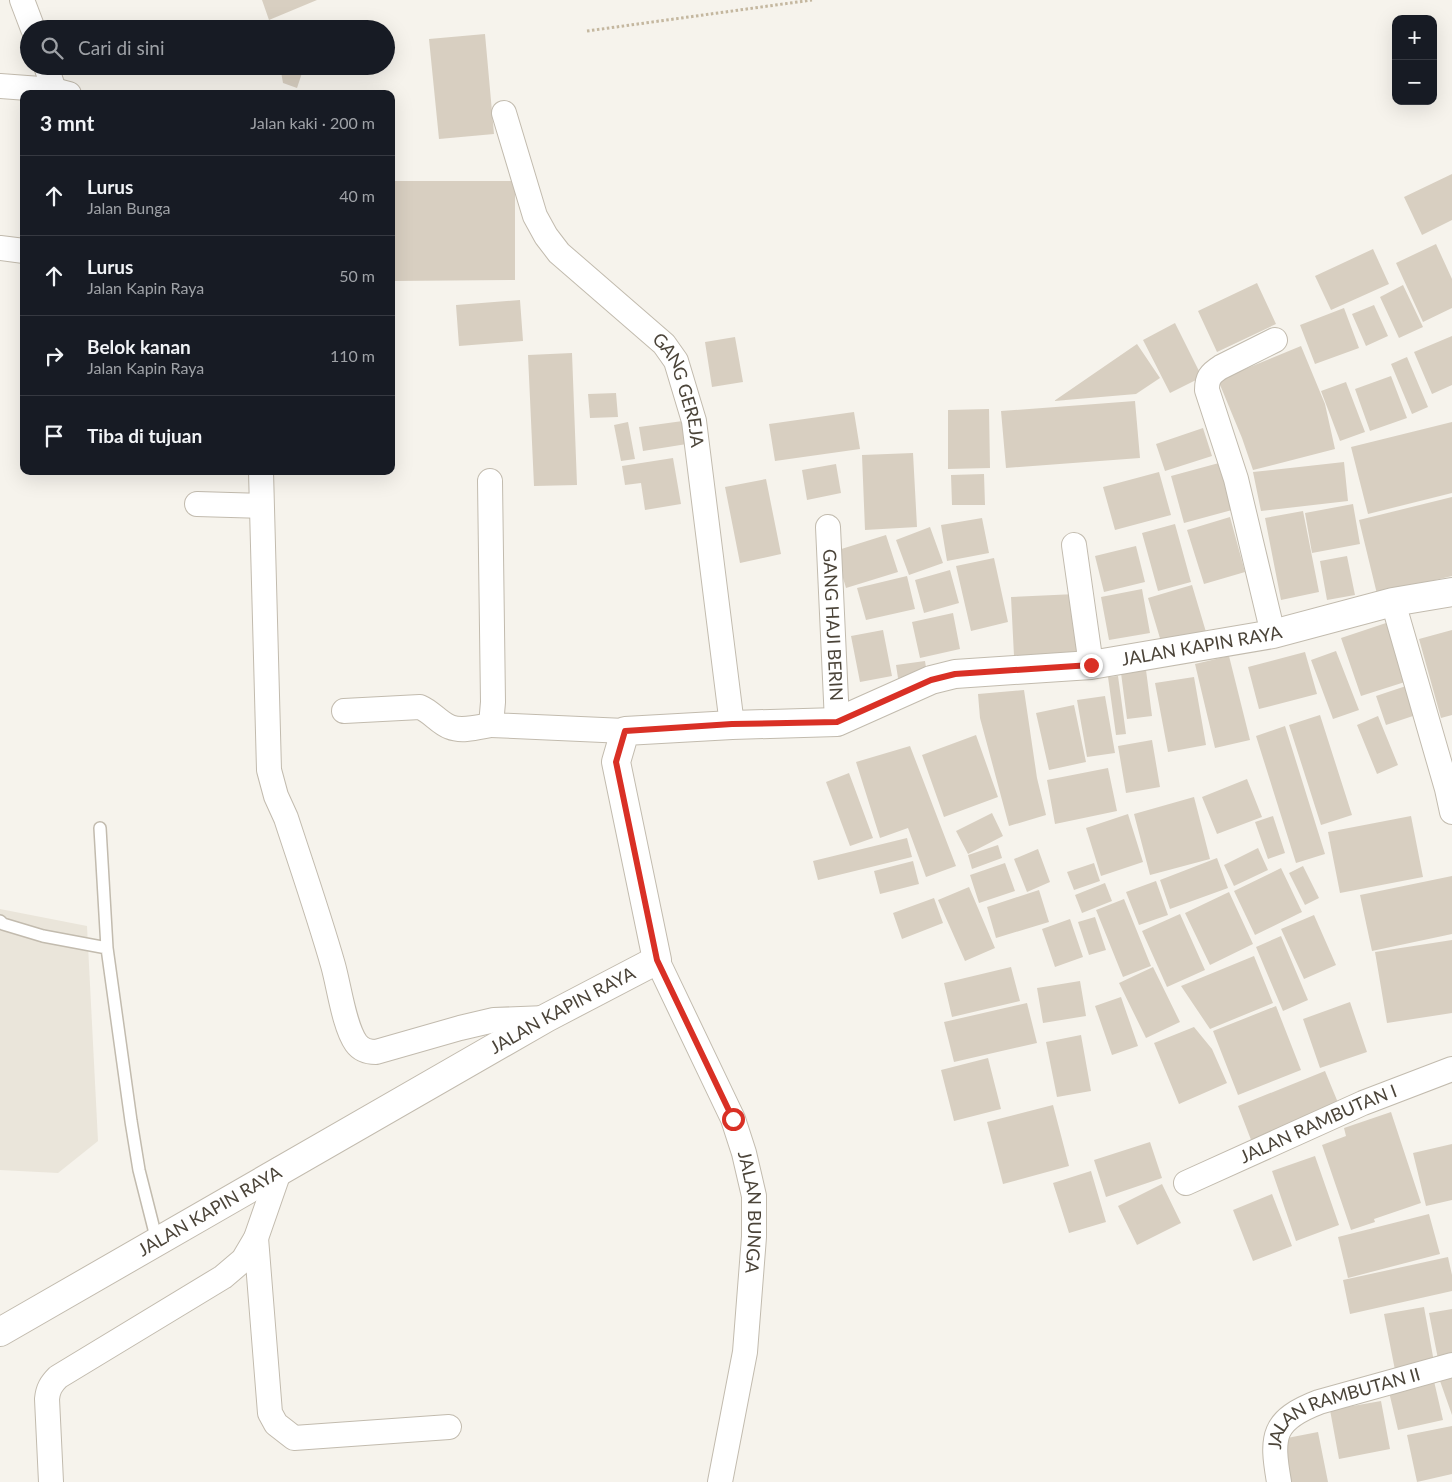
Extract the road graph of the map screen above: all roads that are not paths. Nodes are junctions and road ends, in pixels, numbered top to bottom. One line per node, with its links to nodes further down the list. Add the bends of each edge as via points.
1 (22, 0): 2 (street)
2 (29, 20)
3 (51, 75): 6 (street)
4 (0, 86): 5 (street)
5 (41, 90)
6 (60, 90)
7 (504, 113): 23 (street, GANG GEREJA, via 535,216 546,236 559,253 664,344 676,361 694,421)
8 (0, 248): 9 (street)
9 (20, 251)
10 (1275, 340): 19 (street, via 1212,372 1207,380 1207,390 1238,487)
11 (261, 475): 14 (street)
12 (490, 481): 24 (street)
13 (197, 504): 14 (street)
14 (261, 506): 31 (street, via 269,770 356,1043 369,1052 376,1052 494,1020)
15 (828, 527): 22 (street, GANG HAJI BERIN)
16 (1074, 544): 20 (street)
17 (1452, 592): 18 (street, JALAN KAPIN RAYA)
18 (1393, 602): 19 (street, JALAN KAPIN RAYA); 26 (street)
19 (1273, 634): 20 (street, JALAN KAPIN RAYA)
20 (1091, 665): 22 (street, JALAN KAPIN RAYA, via 955,674 931,680)
21 (344, 711): 24 (street, via 420,707 450,727)
22 (837, 722): 23 (street, JALAN KAPIN RAYA)
23 (732, 724): 25 (street, JALAN KAPIN RAYA)
24 (491, 725): 25 (street)
25 (625, 731): 30 (street, via 616,762)
26 (1452, 812)
27 (100, 828): 29 (lane)
28 (0, 921): 29 (lane, via 43,936)
29 (107, 948): 36 (lane, via 130,1121)
30 (657, 960): 31 (street, JALAN KAPIN RAYA); 41 (street, JALAN BUNGA, via 733,1119 754,1196 745,1352)
31 (546, 1018): 33 (street, JALAN KAPIN RAYA)
32 (1452, 1069): 34 (street, JALAN RAMBUTAN I, via 1363,1103)
33 (280, 1170): 35 (street); 36 (street, JALAN KAPIN RAYA)
34 (1186, 1183)
35 (256, 1238): 39 (street, via 270,1412 276,1424 294,1438); 40 (street, via 243,1260 223,1277 58,1377 51,1385 47,1399)
36 (157, 1241): 37 (street, JALAN KAPIN RAYA)
37 (0, 1332)
38 (1452, 1365): 42 (street, JALAN RAMBUTAN II, via 1299,1409 1282,1423 1275,1437 1274,1457)
39 (449, 1428)
40 (51, 1482)
41 (720, 1482)
42 (1279, 1482)

